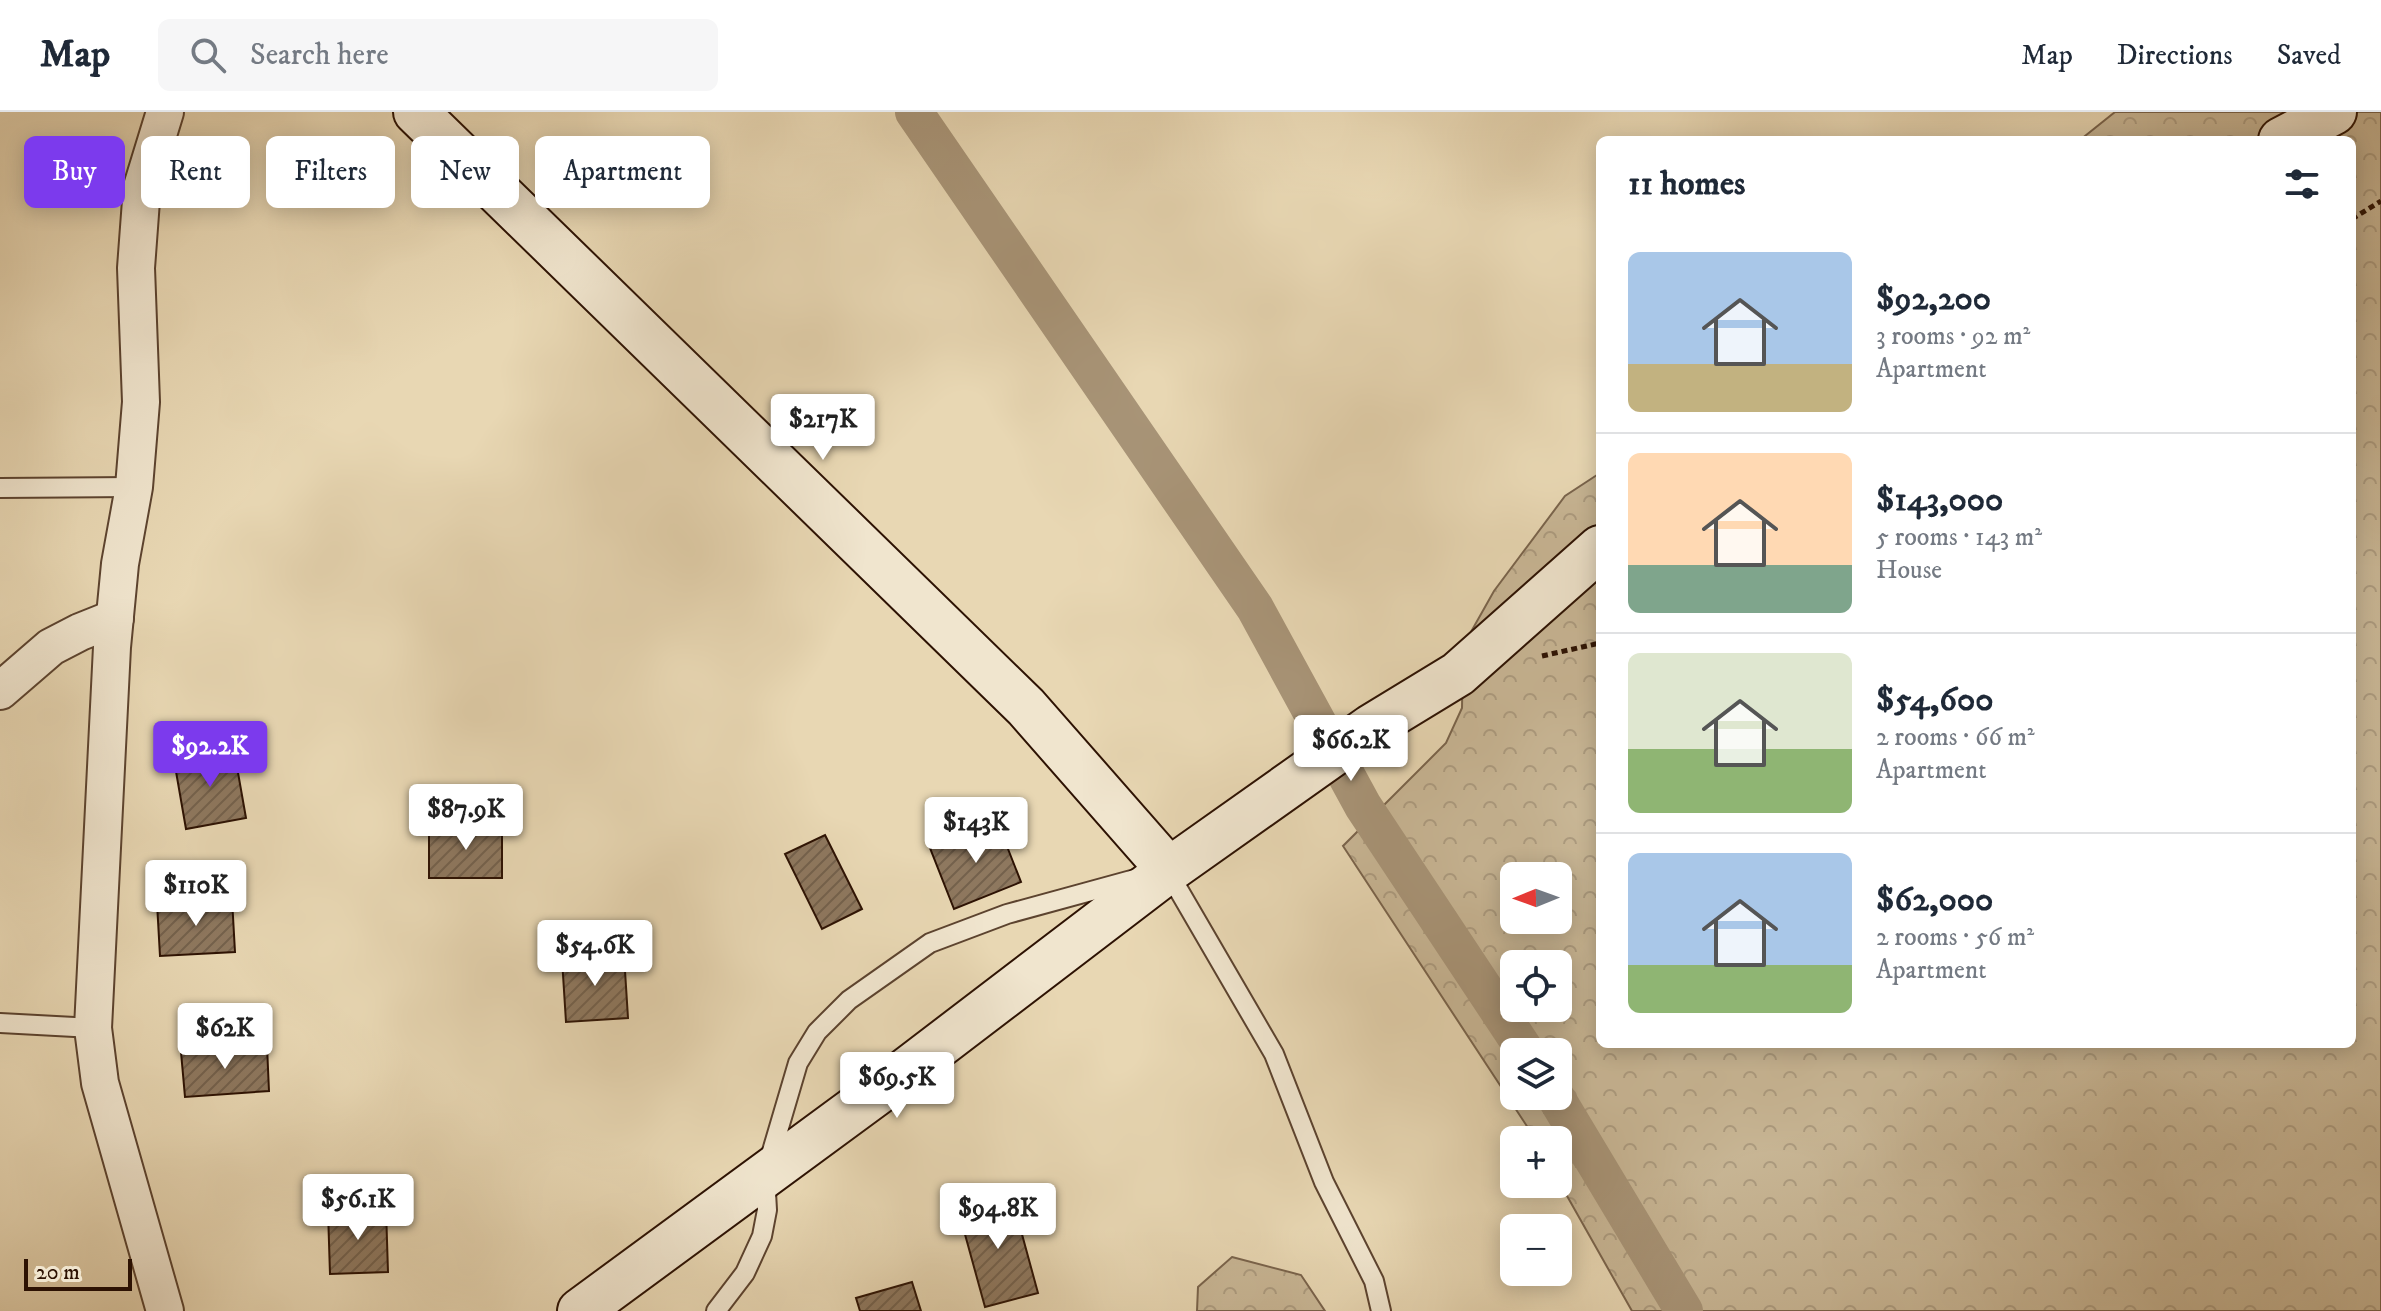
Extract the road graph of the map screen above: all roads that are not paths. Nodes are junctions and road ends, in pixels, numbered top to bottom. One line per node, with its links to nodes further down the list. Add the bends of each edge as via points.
1 (165, 112): 5 (street, via 142,187 136,268 141,402)
2 (416, 112): 10 (main road, via 1026,707)
3 (2334, 112): 4 (main road)
4 (2289, 136)
5 (134, 487): 6 (lane); 8 (street)
6 (0, 488)
7 (1596, 552): 10 (main road, via 1458,674 1371,727)
8 (115, 618): 9 (street, via 51,647); 12 (street)
9 (0, 691)
10 (1169, 870): 13 (main road); 13 (lane, via 1007,914 930,943 849,1000 817,1032 798,1063); 17 (lane, via 1274,1054 1324,1182 1374,1281)
11 (0, 1023): 12 (lane)
12 (93, 1028): 14 (street, via 100,1083)
13 (765, 1175): 15 (main road); 16 (lane, via 762,1236 745,1273)
14 (165, 1311)
15 (580, 1311)
16 (716, 1311)
17 (1381, 1311)

